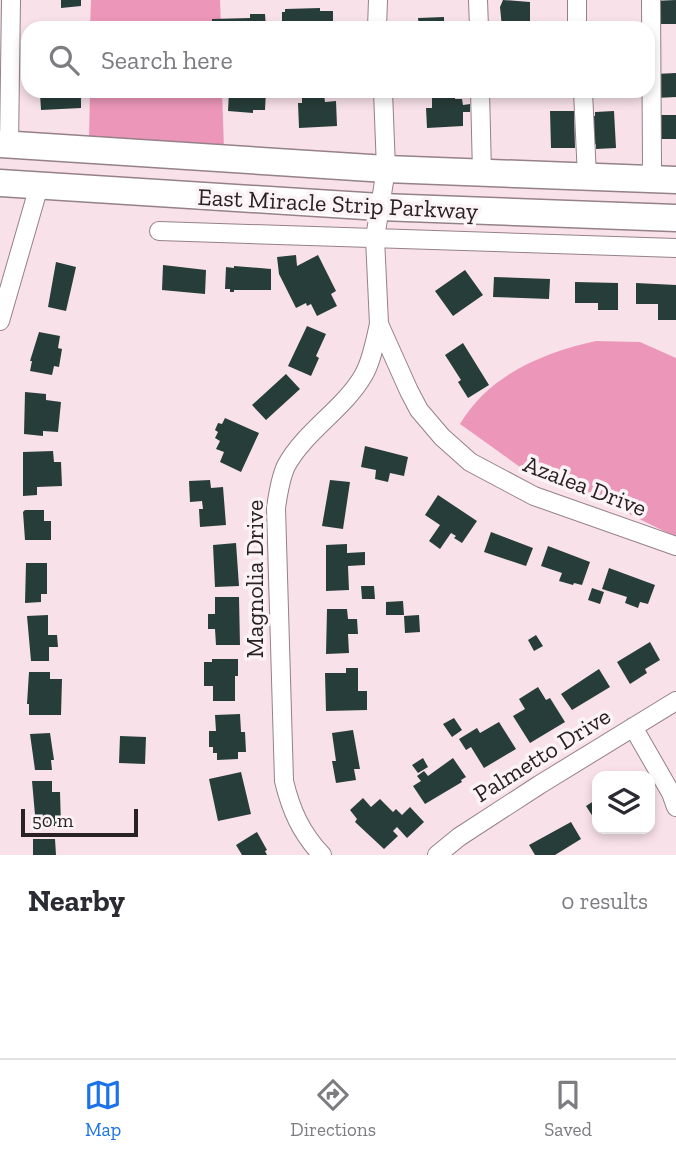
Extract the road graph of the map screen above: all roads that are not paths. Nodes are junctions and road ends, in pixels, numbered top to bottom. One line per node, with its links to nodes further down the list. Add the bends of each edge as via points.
1 (11, 0): 14 (street)
2 (378, 0): 6 (street)
3 (478, 0): 7 (street)
4 (577, 0): 8 (street)
5 (651, 0): 9 (street)
6 (377, 21)
7 (479, 21)
8 (577, 21)
9 (651, 21)
10 (383, 98): 15 (street, Azalea Drive)
11 (480, 98): 16 (street)
12 (583, 98): 17 (street)
13 (652, 98): 18 (street)
14 (4, 145): 15 (highway, East Miracle Strip Parkway)
15 (386, 169): 16 (highway, East Miracle Strip Parkway); 22 (street, Azalea Drive)
16 (482, 173): 17 (highway, East Miracle Strip Parkway)
17 (587, 177): 18 (highway, East Miracle Strip Parkway)
18 (649, 179): 19 (highway, East Miracle Strip Parkway)
19 (676, 180)
20 (0, 183): 21 (highway, East Miracle Strip Parkway)
21 (39, 186): 22 (highway, East Miracle Strip Parkway); 27 (street)
22 (380, 207): 23 (highway, East Miracle Strip Parkway); 25 (street, Azalea Drive)
23 (676, 218)
24 (159, 231): 25 (street)
25 (374, 238): 26 (street); 28 (street, Azalea Drive)
26 (676, 248)
27 (0, 321)
28 (379, 324): 29 (street, Azalea Drive, via 419,410 470,462 534,496); 33 (street, Magnolia Drive, via 364,375 286,467 276,508 284,781 292,812)
29 (676, 547)
30 (676, 701): 31 (street, Palmetto Drive)
31 (633, 727): 32 (street); 34 (street, Palmetto Drive, via 470,829)
32 (676, 807)
33 (322, 855)
34 (437, 855)

